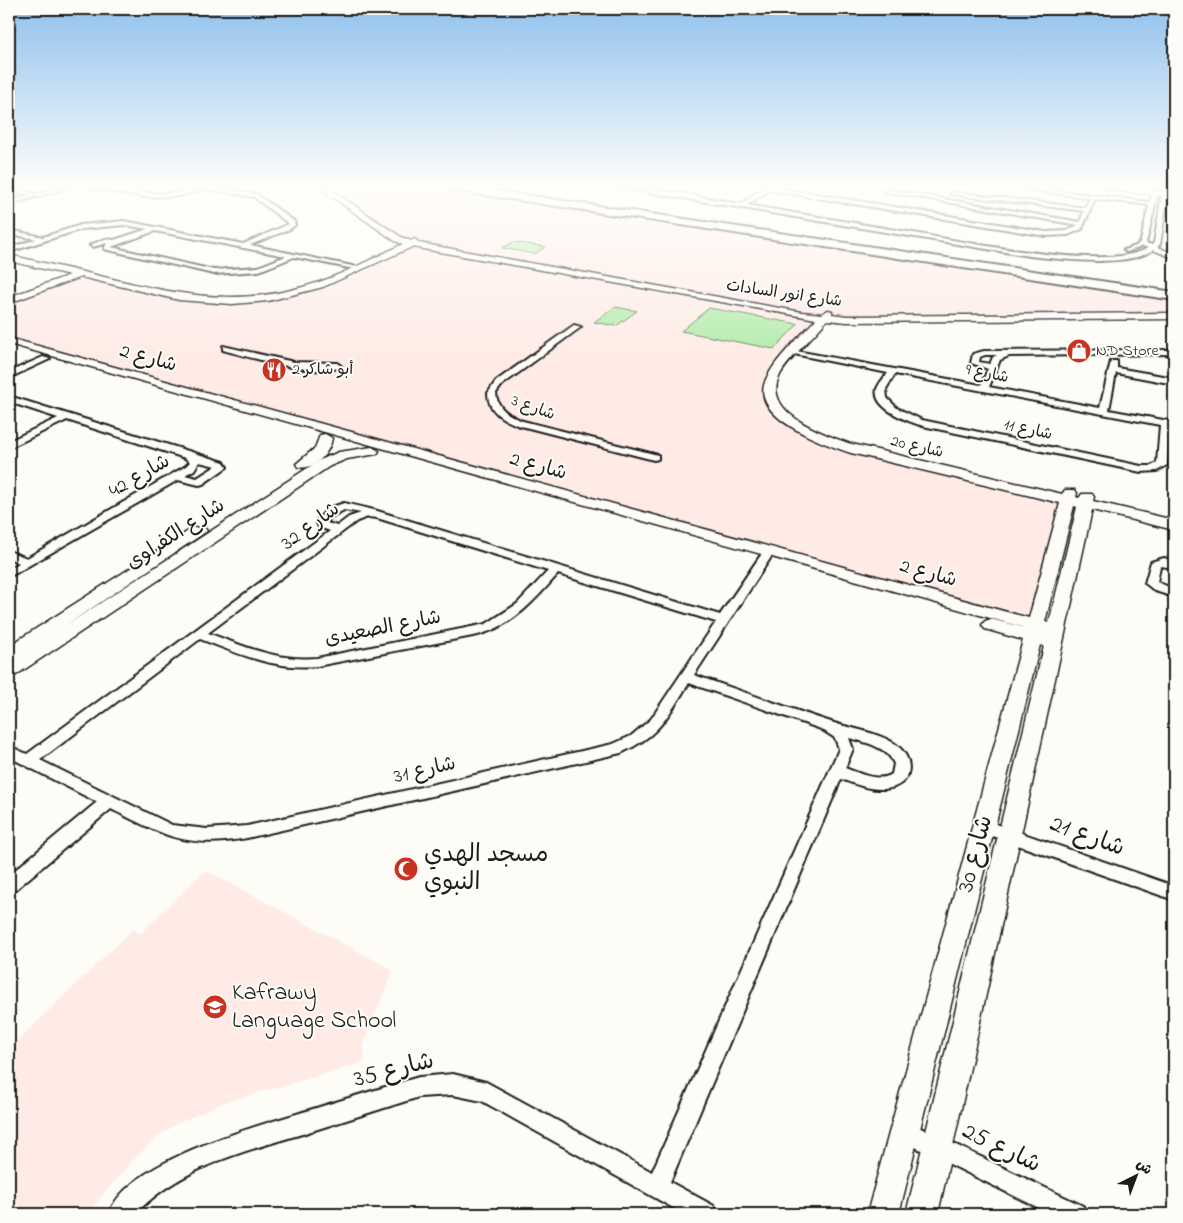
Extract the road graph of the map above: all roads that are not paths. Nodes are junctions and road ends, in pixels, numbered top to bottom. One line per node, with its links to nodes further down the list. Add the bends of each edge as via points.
1 (27, 244): 19 (street)
2 (96, 244): 15 (street)
3 (110, 244): 22 (street, via 106,248 214,272 259,269)
4 (240, 244): 16 (street)
5 (404, 244): 25 (street)
6 (406, 244): 21 (street)
7 (421, 244): 18 (street, شارع انور السادات)
8 (428, 244): 33 (street, شارع انور السادات)
9 (847, 244): 27 (highway)
10 (865, 244): 27 (highway)
11 (977, 244): 17 (street, via 1046,256 1082,258 1142,254)
12 (997, 244): 13 (street, via 1047,252 1106,254)
13 (1143, 244): 17 (street)
14 (1157, 244): 17 (street)
15 (93, 245)
16 (245, 245): 22 (street)
17 (1154, 248): 23 (street)
18 (438, 249): 21 (street, via 410,249); 31 (street, شارع انور السادات)
19 (9, 250)
20 (9, 254): 26 (street)
21 (389, 254): 25 (street)
22 (294, 255): 25 (street)
23 (1174, 256)
24 (9, 258): 26 (street)
25 (356, 267): 26 (street, via 328,282 299,291 228,300 179,297)
26 (81, 272): 28 (street); 29 (street)
27 (1172, 291)
28 (9, 296)
29 (9, 300)
30 (1174, 311): 32 (street, شارع انور السادات)
31 (787, 312): 33 (street, شارع انور السادات); 36 (street, via 809,322)
32 (1020, 314): 33 (street, شارع انور السادات); 34 (street, شارع انور السادات)
33 (831, 316): 36 (street, شارع 20); 42 (street, شارع 20)
34 (1174, 316)
35 (577, 327): 62 (street, شارع 3, via 499,382 492,393 494,405 503,415 520,423)
36 (811, 332): 42 (street, شارع 20)
37 (9, 341): 44 (street, شارع 2)
38 (226, 348): 45 (street, via 309,368)
39 (9, 349): 44 (street, شارع 2)
40 (1116, 352): 41 (street); 43 (street); 47 (street)
41 (1174, 352)
42 (798, 353): 48 (street, شارع 9); 65 (street, شارع 20, via 773,376 769,391 778,410 805,430 856,450)
43 (1018, 353): 46 (street, via 1000,356); 46 (street, via 976,356 975,363)
44 (50, 357): 49 (street); 53 (street, شارع 2)
45 (336, 366)
46 (992, 367): 51 (street)
47 (1112, 370): 50 (street); 54 (street)
48 (893, 371): 51 (street, شارع 9); 56 (street, شارع 11, via 881,390 882,396 895,410 913,420 1141,469 1162,465)
49 (9, 375)
50 (1174, 382)
51 (984, 389): 54 (street, شارع 9)
52 (9, 399): 55 (street, شارع 42)
53 (227, 406): 57 (street, شارع 2); 64 (street, شارع 2)
54 (1104, 412): 56 (street, شارع 9)
55 (67, 417): 58 (street); 60 (street, شارع 42)
56 (1170, 424)
57 (325, 438): 59 (street, شارع 2); 61 (street, شارع الكفراوى)
58 (9, 445)
59 (372, 451): 61 (street, شارع الكفراوى); 64 (street, شارع 2)
60 (189, 456): 63 (street, شارع 42, via 194,461 193,465); 63 (street, via 220,464 222,468 199,482)
61 (324, 457): 80 (street, شارع الكفراوى); 81 (street, شارع الكفراوى)
62 (654, 458)
63 (176, 476): 72 (street, شارع 42)
64 (492, 480): 71 (street, شارع 2)
65 (1078, 499): 67 (street, شارع 20); 68 (street, شارع 20); 79 (street, شارع 30)
66 (378, 515): 69 (street, شارع 32, via 357,517); 69 (street, via 342,505 321,522); 74 (street, شارع 32)
67 (1174, 517)
68 (1174, 524)
69 (338, 530): 78 (street, شارع 32)
70 (9, 554): 72 (street)
71 (765, 556): 77 (street, شارع 31); 79 (street, شارع 2)
72 (28, 563): 75 (street, شارع 42)
73 (1174, 565): 76 (street, via 1155,564 1151,583)
74 (556, 569): 77 (street, شارع 32); 78 (street, شارع الصعيدى, via 517,611 495,626 317,662 271,661)
75 (9, 574)
76 (1174, 592)
77 (723, 620): 82 (street, شارع 31)
78 (199, 634): 85 (street, شارع 32)
79 (1045, 634): 88 (street, شارع 30); 89 (street, شارع 30)
80 (9, 654)
81 (9, 671)
82 (686, 677): 83 (street); 87 (street, شارع 31, via 651,729 616,749 247,832 206,836 177,832)
83 (826, 725): 86 (street, via 842,735 846,744); 86 (street, via 886,746 897,754 902,764 898,777 881,784)
84 (9, 751): 85 (street, شارع 31)
85 (29, 760): 87 (street, شارع 31)
86 (837, 771): 94 (street)
87 (110, 800): 90 (street)
88 (984, 826): 89 (street, شارع 21); 92 (street, شارع 30)
89 (1010, 835): 91 (street, شارع 21); 93 (street, شارع 30)
90 (9, 885)
91 (1174, 893)
92 (904, 1131): 93 (street, شارع 25); 97 (street, شارع 30)
93 (938, 1147): 98 (street, شارع 30); 99 (street, شارع 25)
94 (657, 1187): 95 (street, شارع 35, via 486,1092 471,1086 446,1083 420,1087 199,1156 164,1174); 96 (street, شارع 35)
95 (120, 1214)
96 (706, 1214)
97 (883, 1214)
98 (922, 1214)
99 (1075, 1214)

